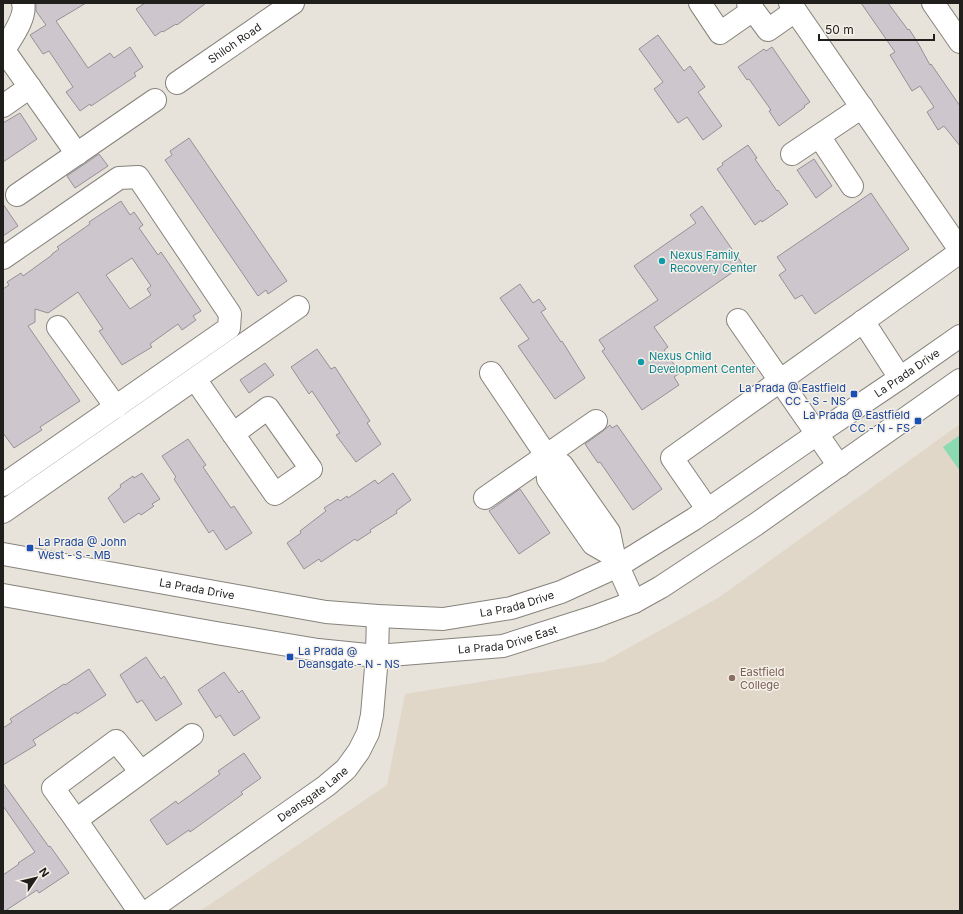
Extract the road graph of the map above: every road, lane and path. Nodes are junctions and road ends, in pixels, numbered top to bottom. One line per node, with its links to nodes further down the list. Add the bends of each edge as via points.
1 (22, 3): 8 (main road, via 24,7 19,26)
2 (293, 3): 9 (main road, Shiloh Road)
3 (700, 3): 5 (main road, via 720,32)
4 (933, 3): 7 (main road)
5 (751, 6): 6 (main road, via 768,30)
6 (793, 7): 13 (main road)
7 (960, 42)
8 (3, 49): 10 (main road)
9 (177, 83)
10 (30, 87): 12 (main road); 15 (main road)
11 (155, 100): 15 (main road)
12 (3, 106)
13 (862, 107): 14 (main road); 19 (main road)
14 (819, 136): 16 (main road); 17 (main road)
15 (77, 154): 18 (main road)
16 (792, 154)
17 (852, 186)
18 (17, 195)
19 (960, 251): 23 (main road)
20 (3, 258): 31 (main road, via 119,178 138,178 230,314 228,328)
21 (298, 307): 28 (main road)
22 (738, 320): 30 (main road)
23 (863, 321): 27 (main road); 30 (main road)
24 (58, 327): 31 (main road)
25 (960, 336): 27 (main road, La Prada Drive)
26 (491, 373): 35 (main road)
27 (900, 378): 34 (main road, La Prada Drive)
28 (195, 379): 33 (main road); 40 (main road)
29 (960, 380): 36 (main road)
30 (779, 381): 34 (main road); 39 (main road, via 672,458)
31 (116, 407): 37 (main road)
32 (596, 421): 35 (main road)
33 (233, 434)
34 (817, 434): 36 (main road); 39 (main road, La Prada Drive)
35 (546, 455): 38 (main road); 42 (main road, via 562,465 609,532)
36 (839, 466): 44 (main road, via 755,525)
37 (3, 485)
38 (485, 498)
39 (708, 510): 42 (main road, La Prada Drive)
40 (3, 512)
41 (3, 554): 45 (main road, La Prada Drive, via 326,612)
42 (616, 561): 44 (main road); 45 (main road, La Prada Drive, via 561,592 511,608 443,619)
43 (3, 595): 46 (main road, via 318,650)
44 (634, 602): 46 (main road, La Prada Drive East, via 503,646)
45 (378, 616): 46 (main road, Deansgate Lane)
46 (377, 656): 51 (main road, Deansgate Lane, via 368,733 346,769 326,786)
47 (192, 735): 48 (main road)
48 (142, 772): 49 (main road); 49 (main road, via 116,741 53,788)
49 (76, 820): 50 (main road)
50 (138, 911)
51 (148, 911)

